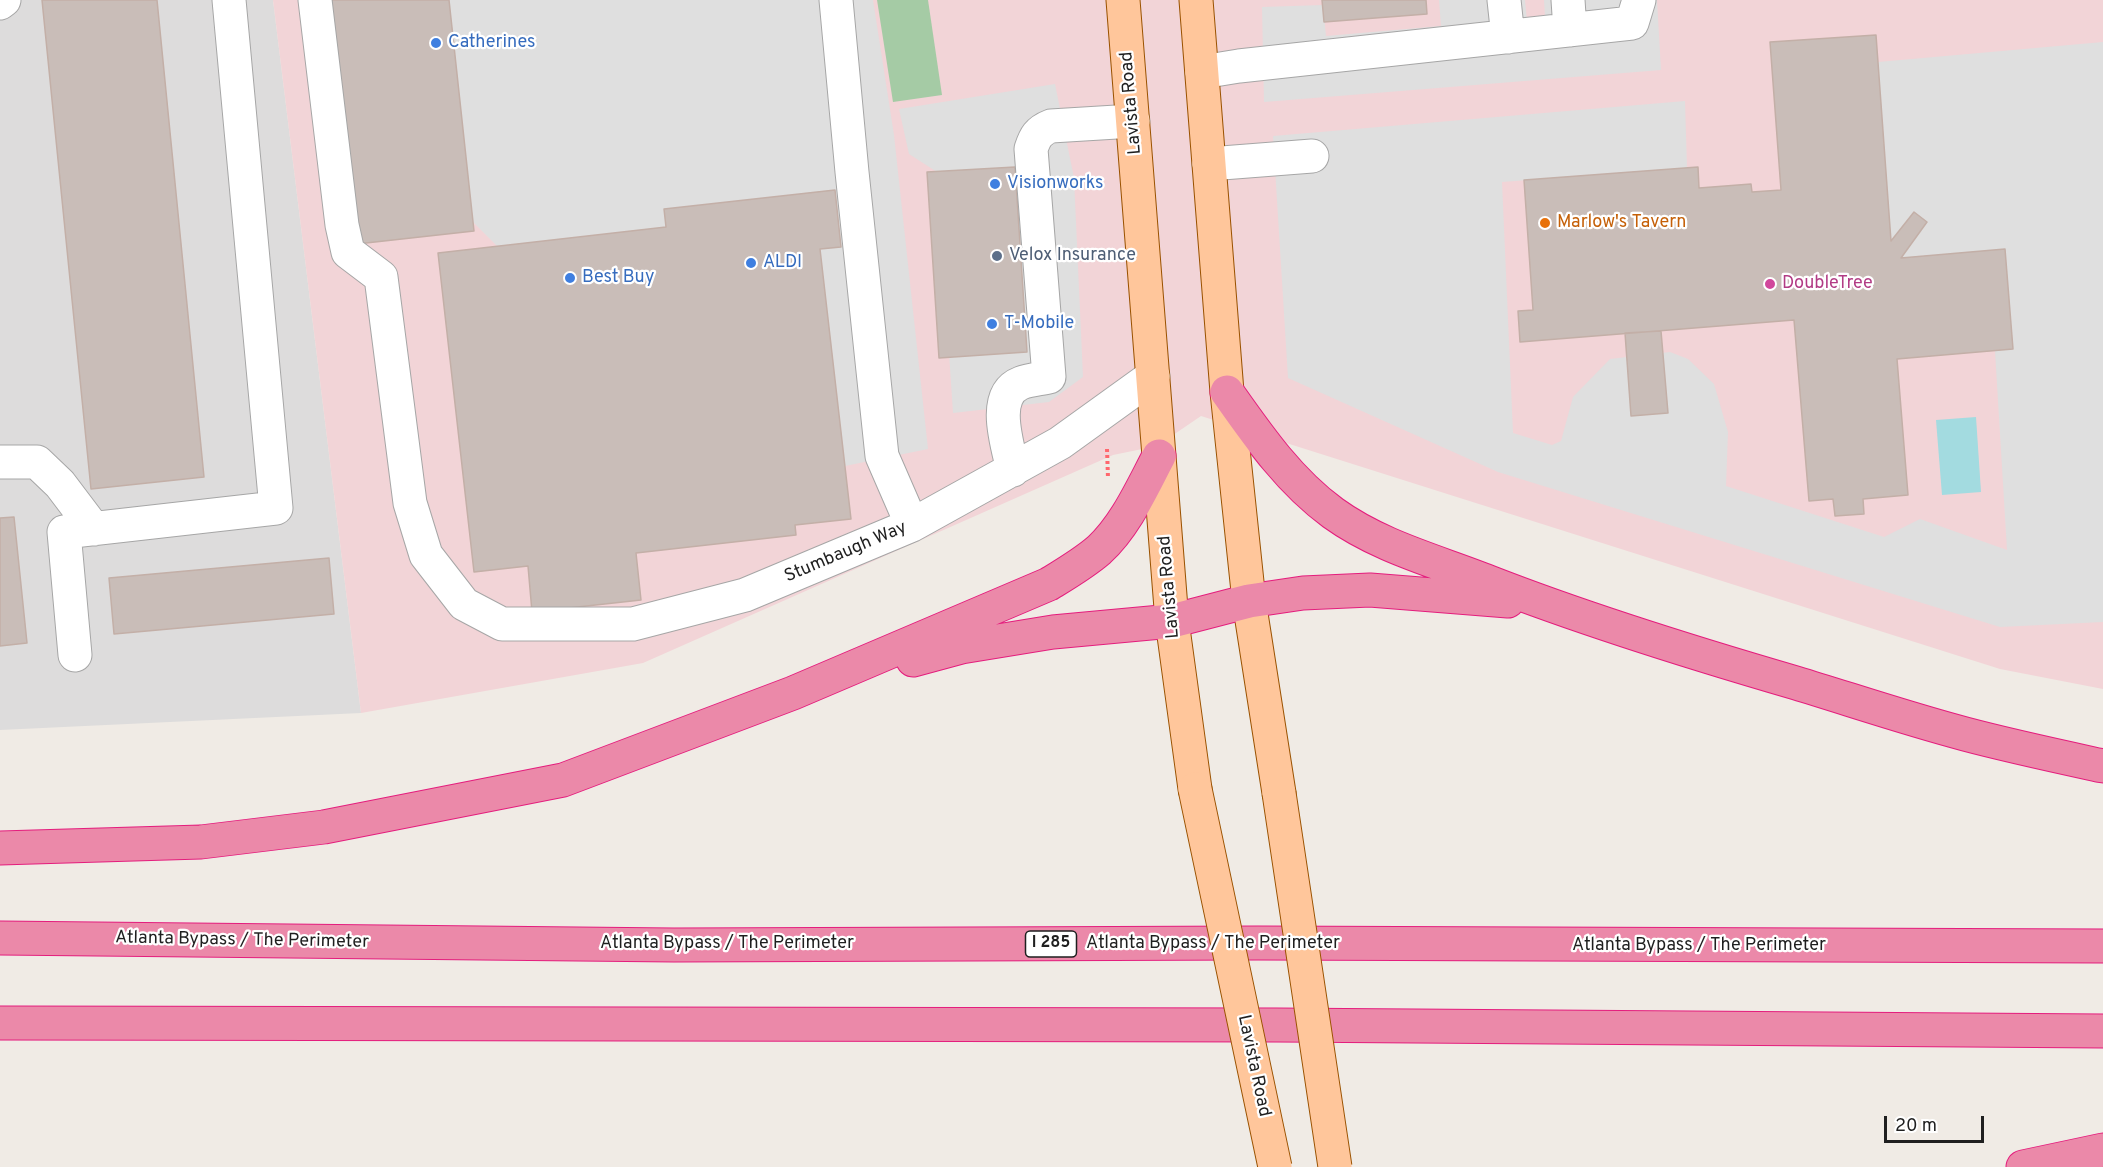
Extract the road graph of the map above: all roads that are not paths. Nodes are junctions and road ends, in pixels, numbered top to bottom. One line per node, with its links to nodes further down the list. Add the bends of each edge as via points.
1 (4, 0): 9 (street)
2 (229, 0): 22 (street, via 276,508)
3 (315, 0): 21 (street, Stumbaugh Way, via 348,252 381,277 410,502 426,555 464,604 502,624 633,624 745,595)
4 (836, 0): 21 (street, via 882,456)
5 (1123, 0): 13 (main road, Lavista Road)
6 (1196, 0): 12 (main road)
7 (1504, 0): 11 (street)
8 (1639, 0): 10 (street, via 1632,23)
9 (0, 3)
10 (1569, 15): 11 (street)
11 (1508, 37): 12 (street)
12 (1202, 72): 15 (main road)
13 (1133, 122): 16 (main road, Lavista Road); 20 (street, via 1051,126 1040,130 1034,138 1031,149 1049,377 1020,383 1004,402 1002,419)
14 (1312, 156): 15 (street)
15 (1209, 164): 17 (main road)
16 (1154, 376): 18 (main road, Lavista Road); 20 (street, Stumbaugh Way, via 1060,444)
17 (1227, 392): 23 (main road); 24 (highway, via 1287,471 1333,513 1359,530 1416,556)
18 (1159, 456): 25 (main road, Lavista Road); 27 (highway, via 1123,520 1100,549 1077,567 1049,584)
19 (0, 462): 22 (street, via 37,462 60,484)
20 (1013, 470): 21 (street, Stumbaugh Way)
21 (912, 525)
22 (94, 529): 26 (street, via 64,532)
23 (1250, 601): 24 (highway, via 1303,593 1370,590); 25 (highway); 36 (main road, bridge)
24 (1546, 604): 28 (highway, via 1709,658 1965,734)
25 (1173, 621): 27 (highway, via 1053,632 961,647); 35 (main road, Lavista Road, bridge, via 1195,789)
26 (75, 655)
27 (793, 693): 29 (highway, via 563,780 324,827 201,842)
28 (2103, 766)
29 (0, 848)
30 (0, 938): 31 (highway, Atlanta Bypass / The Perimeter / I 285, via 674,945)
31 (2103, 946)
32 (0, 1023): 33 (highway)
33 (2103, 1031)
34 (2103, 1149): 37 (highway)
35 (1275, 1167)
36 (1335, 1167)
37 (2023, 1167)

